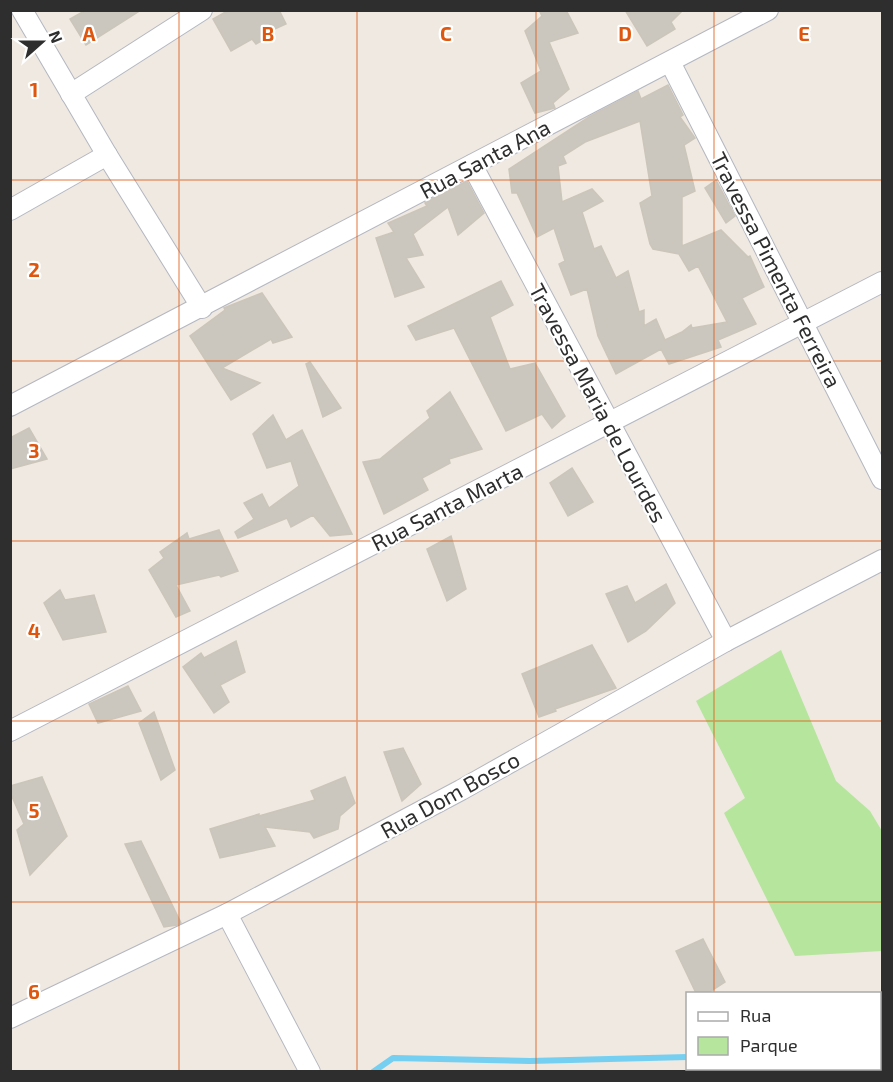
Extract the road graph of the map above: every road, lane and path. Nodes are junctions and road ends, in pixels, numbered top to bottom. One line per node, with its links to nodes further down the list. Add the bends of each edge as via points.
1 (22, 10): 5 (street)
2 (202, 10): 5 (street)
3 (768, 10): 4 (street, Rua Santa Ana)
4 (670, 62): 7 (street, Rua Santa Ana); 11 (street, Travessa Pimenta Ferreira)
5 (71, 94): 6 (street)
6 (107, 155): 8 (street); 10 (street)
7 (472, 165): 10 (street, Rua Santa Ana); 13 (street, Travessa Maria de Lourdes)
8 (10, 210)
9 (882, 282): 11 (street, Rua Santa Marta)
10 (202, 308): 12 (street, Rua Santa Ana)
11 (803, 323): 13 (street, Rua Santa Marta); 14 (street, Travessa Pimenta Ferreira)
12 (10, 406)
13 (609, 423): 16 (street, Travessa Maria de Lourdes); 17 (street, Rua Santa Marta)
14 (882, 479)
15 (882, 560): 16 (street, Rua Dom Bosco)
16 (726, 641): 18 (street, Rua Dom Bosco, via 461,790)
17 (10, 731)
18 (227, 914): 19 (street, Rua Dom Bosco); 20 (street)
19 (10, 1018)
20 (310, 1071)

